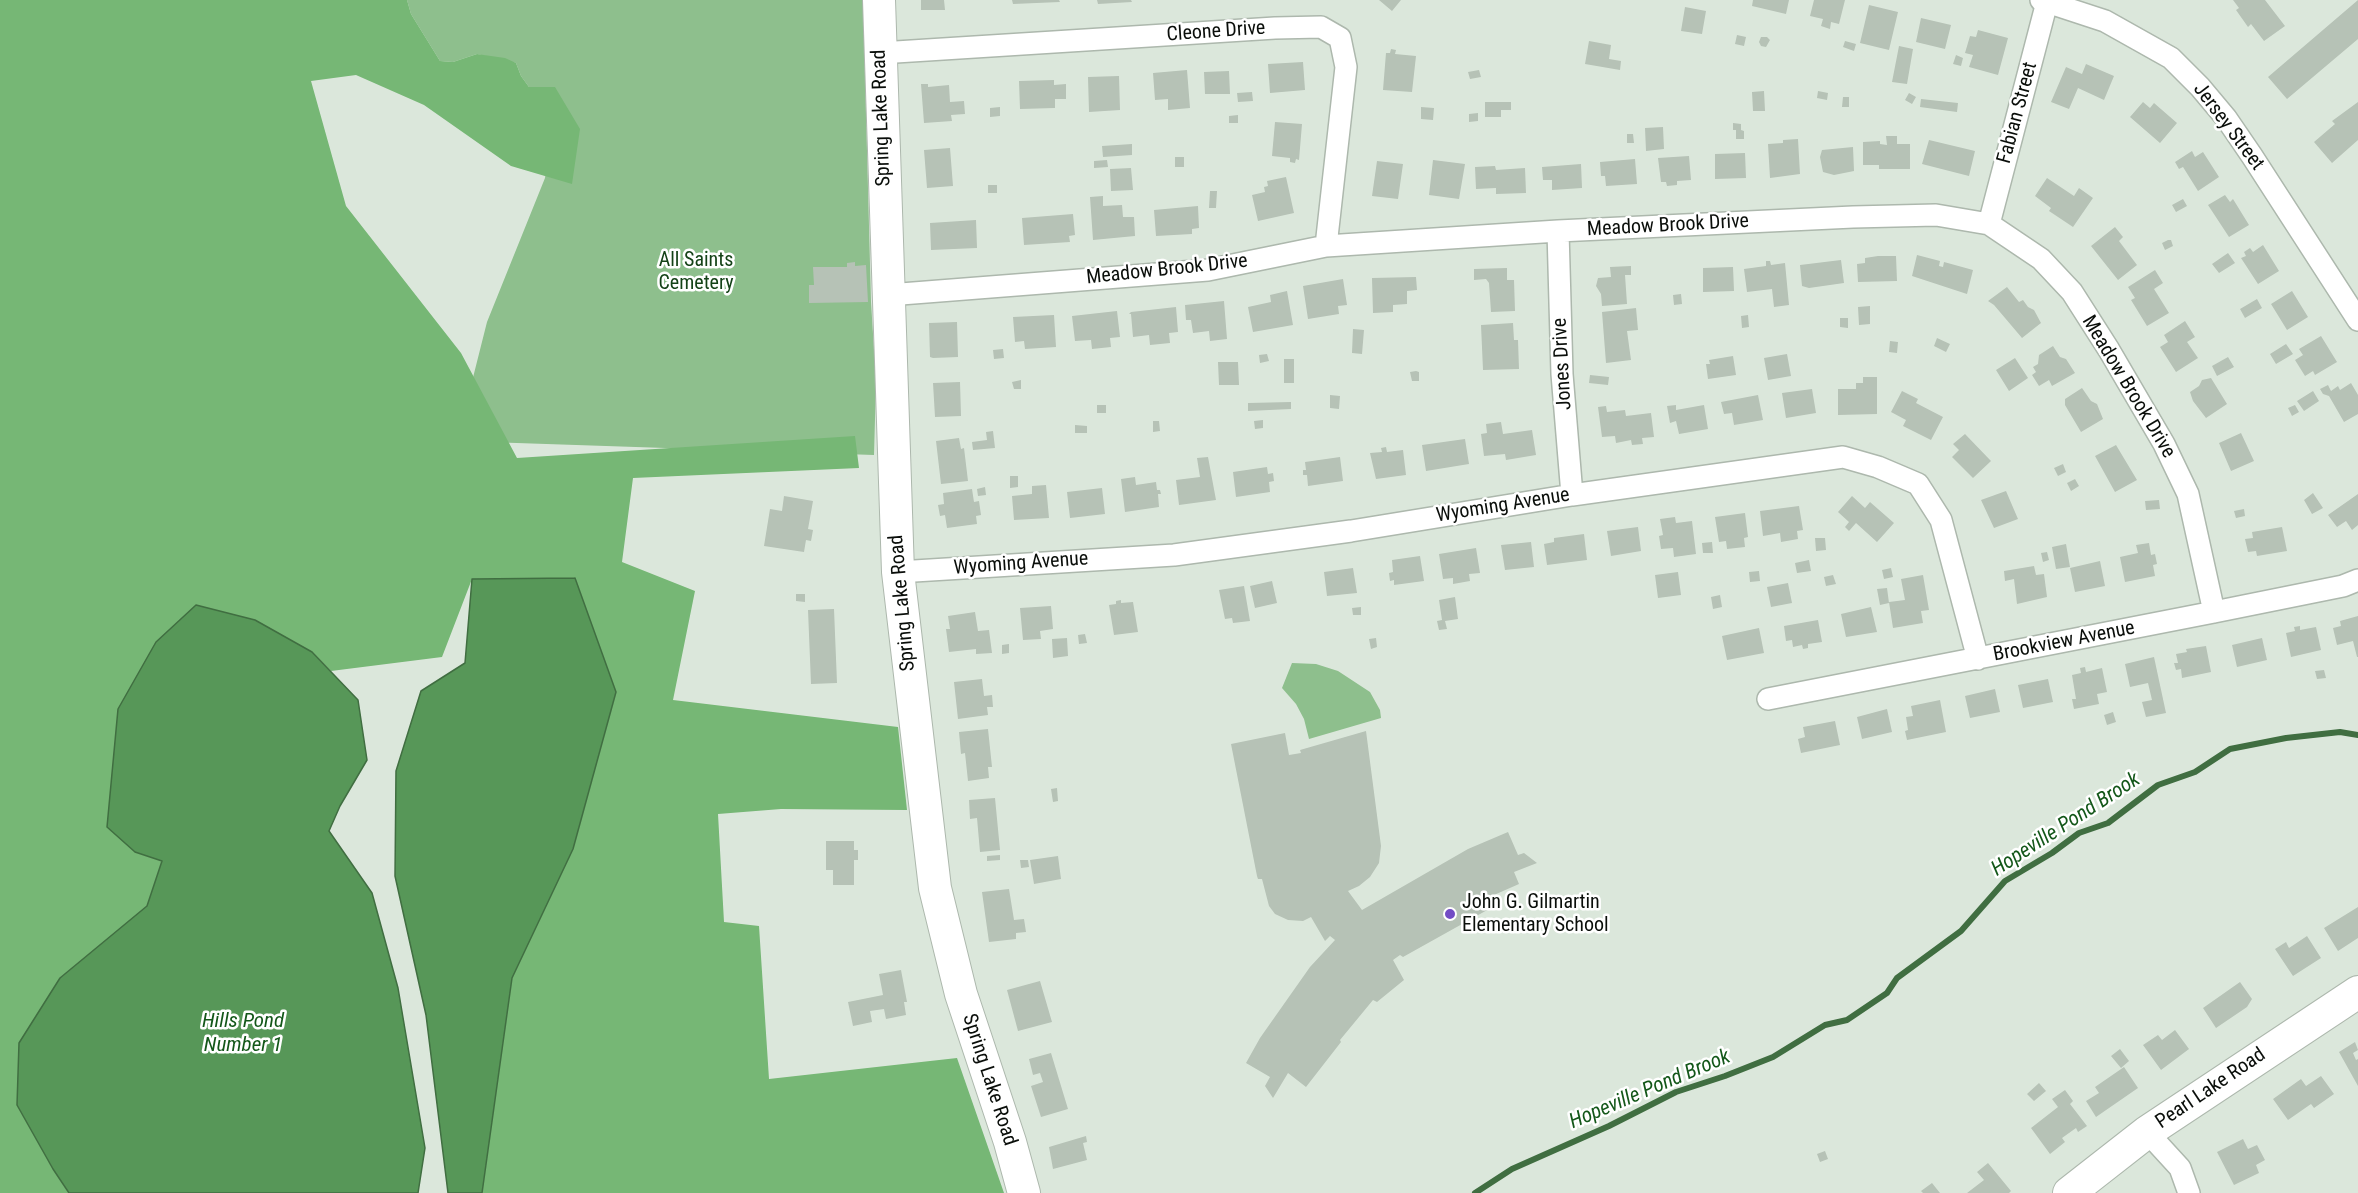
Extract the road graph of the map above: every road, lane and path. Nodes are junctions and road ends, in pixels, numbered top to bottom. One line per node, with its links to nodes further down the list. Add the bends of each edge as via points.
1 (879, 0): 3 (main road, Spring Lake Road)
2 (2044, 1): 4 (street, Fabian Street); 8 (street, Jersey Street, via 2105,21 2171,58 2200,87 2252,156)
3 (880, 53): 6 (street, Cleone Drive, via 1321,27 1340,38 1346,67); 7 (main road, Spring Lake Road)
4 (1989, 224): 5 (street, Meadow Brook Drive, via 1936,215); 12 (street, Meadow Brook Drive, via 2041,259 2072,292 2164,444 2188,494)
5 (1558, 231): 6 (street, Meadow Brook Drive); 9 (street, Jones Drive, via 1562,374)
6 (1326, 246): 7 (street, Meadow Brook Drive, via 1208,270)
7 (888, 295): 10 (main road, Spring Lake Road)
8 (2358, 320)
9 (1572, 495): 10 (street, Wyoming Avenue, via 1174,555); 13 (street, Wyoming Avenue, via 1843,457 1878,467 1918,484 1941,520)
10 (898, 572): 17 (main road, Spring Lake Road, via 935,888 961,994)
11 (2358, 580): 12 (street, Brookview Avenue)
12 (2214, 612): 13 (street, Brookview Avenue)
13 (1978, 659): 14 (street, Brookview Avenue)
14 (1768, 699)
15 (2358, 992): 16 (main road, Pearl Lake Road)
16 (2147, 1132): 18 (main road, Pearl Lake Road); 19 (street, via 2180,1168)
17 (1024, 1193)
18 (2069, 1193)
19 (2189, 1193)

